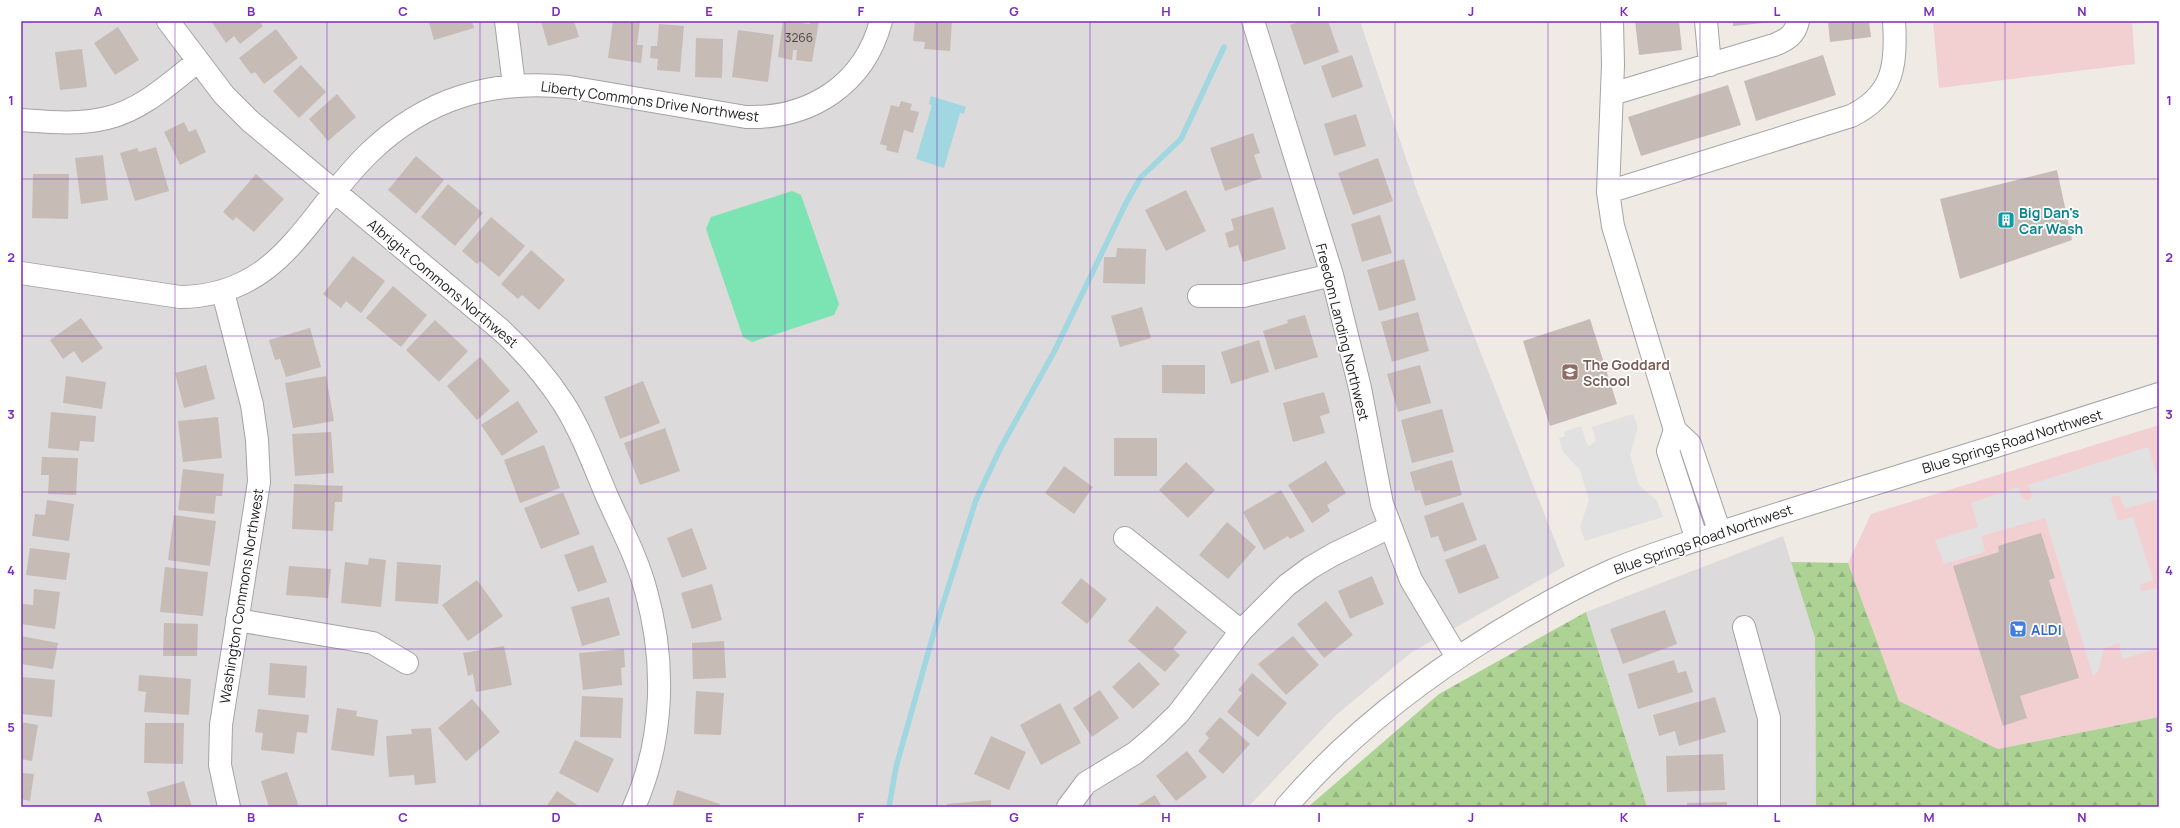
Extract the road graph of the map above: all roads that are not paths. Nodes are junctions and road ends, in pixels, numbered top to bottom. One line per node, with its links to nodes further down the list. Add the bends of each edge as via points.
1 (168, 21): 9 (street, Albright Commons Northwest)
2 (506, 21): 11 (street)
3 (881, 21): 11 (street, Liberty Commons Drive Northwest, via 872,46 849,79 834,93 816,104 790,114 765,118 746,117 569,87)
4 (1253, 21): 17 (street, Freedom Landing Northwest)
5 (1612, 21): 12 (street)
6 (1706, 21): 10 (street)
7 (1798, 21): 10 (street, via 1789,39)
8 (1894, 21): 14 (street, via 1894,67 1887,85 1863,110 1851,116)
9 (197, 62): 13 (street, via 140,104 107,118 68,123); 15 (street, Albright Commons Northwest, via 250,121)
10 (1710, 65): 12 (street)
11 (514, 85): 15 (street, Liberty Commons Drive Northwest, via 459,97 422,113 389,135 369,153)
12 (1612, 94): 14 (street)
13 (21, 120)
14 (1608, 192): 21 (street, via 1613,226)
15 (334, 193): 18 (street, Liberty Commons Drive Northwest, via 279,259 252,279); 32 (street, Albright Commons Northwest, via 466,300 526,353 564,404 579,432 634,556 654,624 659,700 656,734 649,767)
16 (21, 273): 18 (street, Liberty Commons Drive Northwest, via 180,297 203,297)
17 (1332, 274): 19 (street, via 1243,296); 22 (street, Freedom Landing Northwest, via 1360,388 1382,504)
18 (223, 292): 26 (street, Washington Commons Northwest, via 252,405 258,460 257,504)
19 (1200, 296)
20 (2159, 394): 23 (street, Blue Springs Road Northwest)
21 (1675, 430): 23 (street, via 1690,444); 25 (street, via 1668,451)
22 (1390, 527): 28 (street, via 1310,568 1282,590); 29 (street, Freedom Landing Northwest, via 1412,580)
23 (1720, 533): 25 (street, Blue Springs Road Northwest)
24 (1125, 538): 28 (street)
25 (1697, 540): 29 (street, Blue Springs Road Northwest, via 1609,572 1547,603)
26 (237, 620): 30 (street, via 372,643); 31 (street, Washington Commons Northwest, via 220,732 220,765)
27 (1744, 627): 35 (street, via 1769,718)
28 (1241, 631): 33 (street, via 1178,714 1135,753 1086,783)
29 (1457, 657): 34 (street, Blue Springs Road Northwest, via 1370,724)
30 (407, 663)
31 (229, 807)
32 (634, 807)
33 (1068, 807)
34 (1286, 807)
35 (1769, 807)

